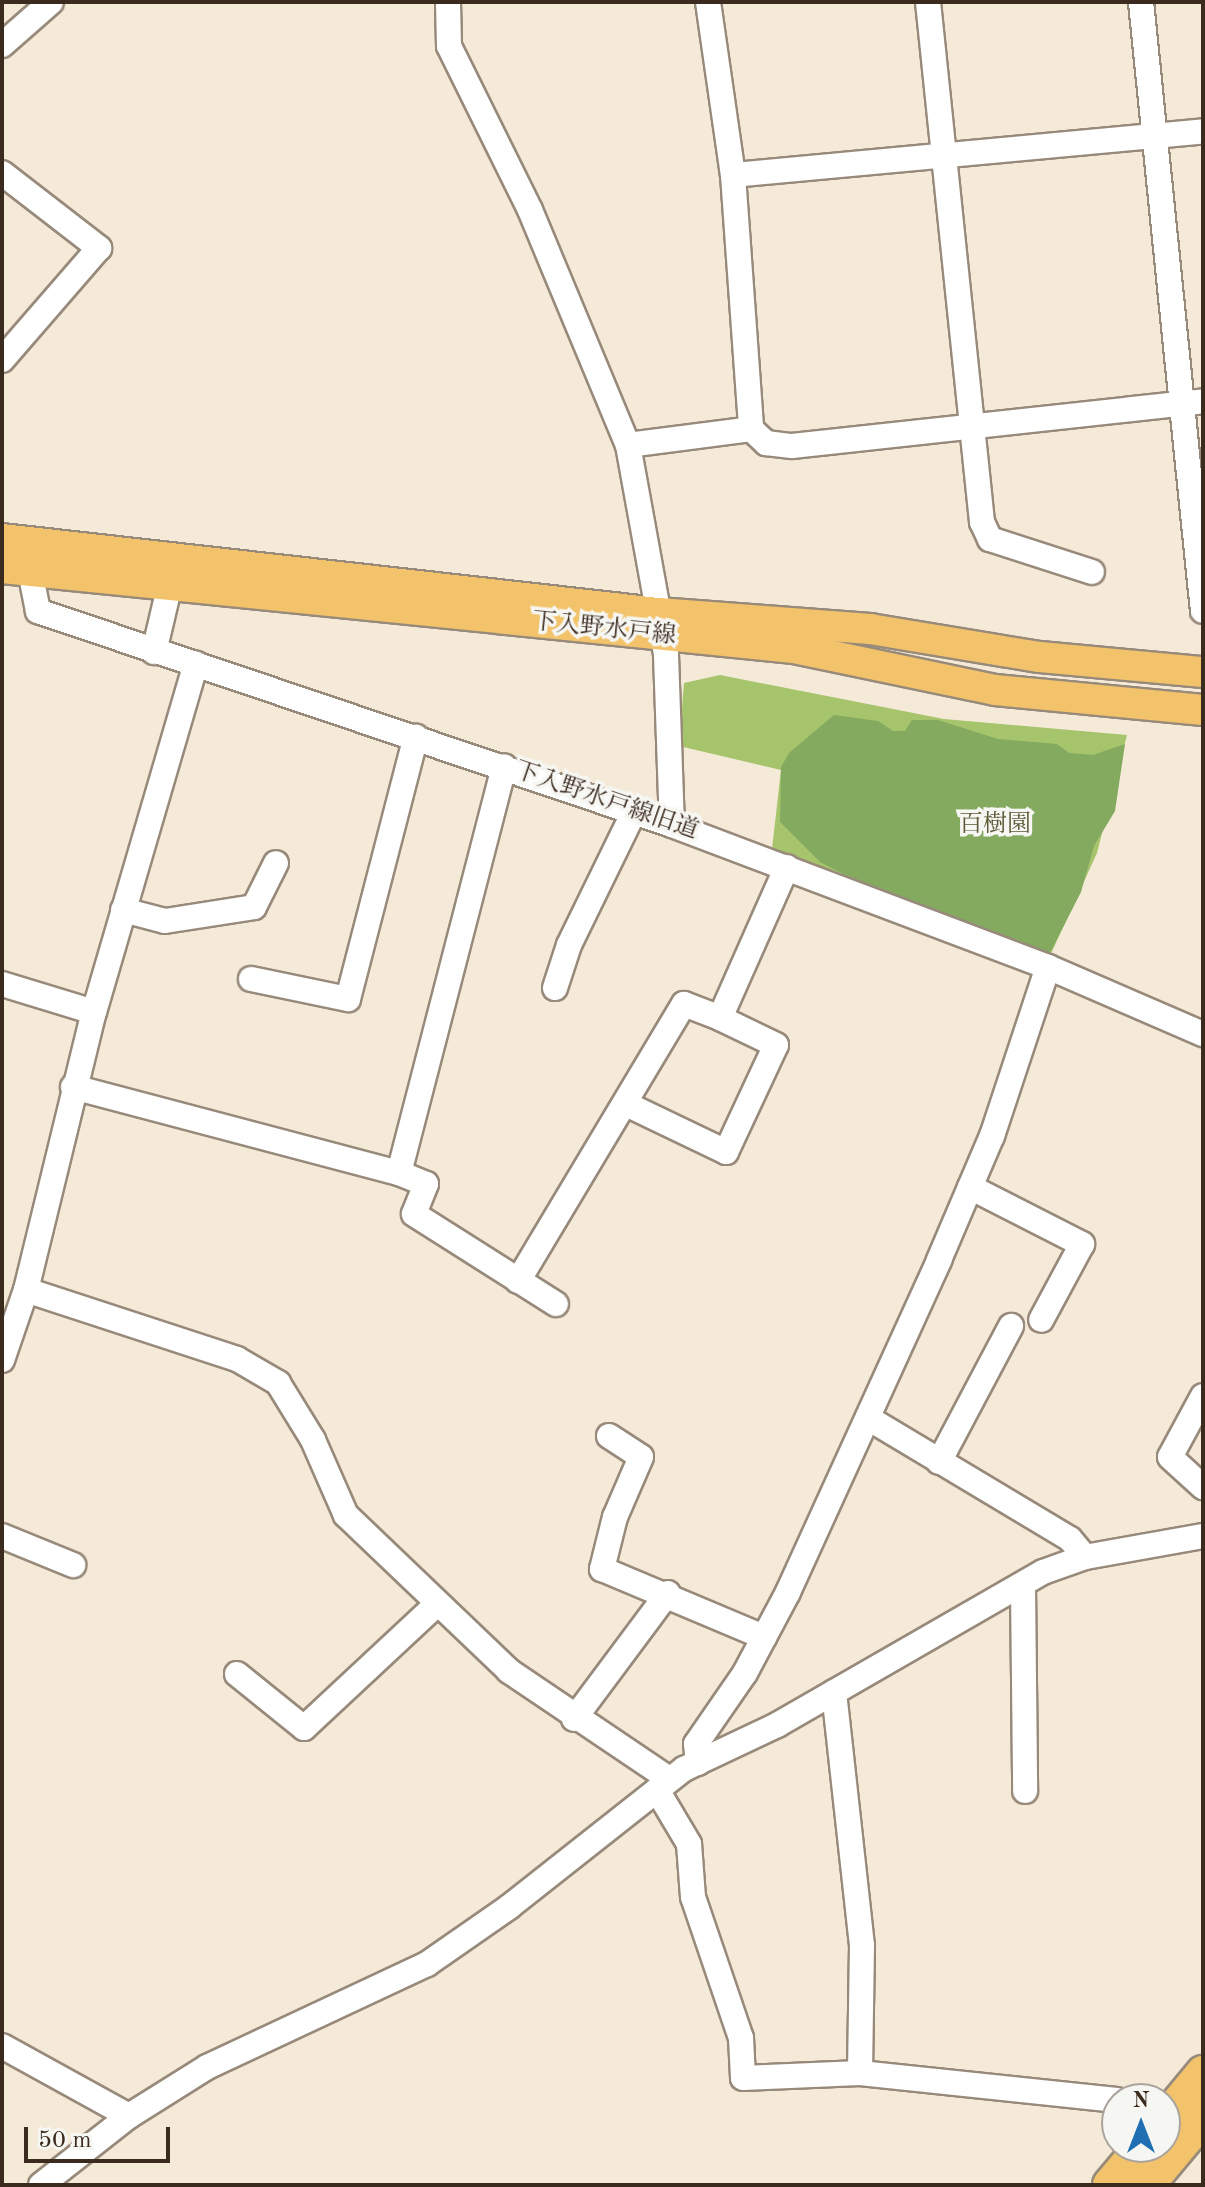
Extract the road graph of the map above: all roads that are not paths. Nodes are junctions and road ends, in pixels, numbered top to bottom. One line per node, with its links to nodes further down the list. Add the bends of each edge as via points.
1 (51, 2): 6 (street)
2 (448, 2): 16 (street, via 449,46 530,210)
3 (708, 2): 11 (street)
4 (928, 2): 9 (street)
5 (1141, 2): 8 (street)
6 (2, 45)
7 (1203, 131): 8 (street)
8 (1156, 136): 9 (street); 13 (street)
9 (945, 155): 11 (street); 14 (street)
10 (2, 173): 12 (street, via 99,248)
11 (733, 175): 15 (street)
12 (2, 360)
13 (1193, 402): 14 (street); 21 (street)
14 (974, 426): 15 (street, via 792,446 766,443); 19 (street, via 982,522 990,539)
15 (751, 429): 16 (street)
16 (628, 445): 22 (street)
17 (2, 539): 22 (main road, 下入野水戸線)
18 (16, 570): 20 (main road, 下入野水戸線); 23 (street, 下入野水戸線旧道, via 38,611)
19 (1092, 572)
20 (170, 584): 22 (main road, 下入野水戸線); 23 (street)
21 (1203, 611)
22 (660, 625): 25 (main road, 下入野水戸線, via 870,629 1040,657); 26 (main road, 下入野水戸線, via 995,690); 30 (street)
23 (154, 652): 24 (street, 下入野水戸線旧道)
24 (196, 664): 27 (street, 下入野水戸線旧道); 33 (street)
25 (1203, 672)
26 (1203, 710)
27 (416, 737): 28 (street, 下入野水戸線旧道); 35 (street, via 348,999)
28 (504, 766): 29 (street, 下入野水戸線旧道); 43 (street)
29 (634, 812): 30 (street, 下入野水戸線旧道); 37 (street, via 569,945)
30 (672, 825): 32 (street, 下入野水戸線旧道)
31 (276, 863): 33 (street, via 254,907 165,921)
32 (787, 867): 34 (street, 下入野水戸線旧道); 39 (street)
33 (123, 910): 38 (street)
34 (1048, 967): 40 (street, 下入野水戸線旧道); 44 (street)
35 (251, 979)
36 (2, 984): 38 (street)
37 (555, 988)
38 (94, 1012): 41 (street)
39 (720, 1018): 42 (street, via 684,1004); 42 (street, via 776,1045 726,1152)
40 (1203, 1034)
41 (73, 1087): 43 (street); 46 (street)
42 (626, 1104): 45 (street)
43 (399, 1173): 45 (street, via 426,1184 414,1214)
44 (970, 1187): 48 (street, via 1082,1244); 52 (street)
45 (518, 1281): 47 (street)
46 (26, 1290): 50 (street); 62 (street, via 237,1359 278,1383 313,1440 346,1515)
47 (556, 1304)
48 (1041, 1320)
49 (1011, 1326): 54 (street)
50 (2, 1360)
51 (1203, 1396): 55 (street, via 1170,1457)
52 (868, 1418): 54 (street); 63 (street)
53 (609, 1436): 61 (street, via 641,1457 615,1517 602,1569)
54 (939, 1462): 58 (street, via 1070,1539)
55 (1203, 1487)
56 (2, 1536): 59 (street)
57 (1203, 1536): 58 (street)
58 (1085, 1557): 60 (street)
59 (73, 1565)
60 (1023, 1585): 65 (street); 69 (street)
61 (668, 1593): 63 (street); 66 (street)
62 (436, 1605): 64 (street, via 304,1728); 66 (street, via 509,1671)
63 (764, 1637): 67 (street, via 696,1744)
64 (237, 1674)
65 (834, 1692): 67 (street); 71 (street, via 862,1945)
66 (574, 1719): 68 (street)
67 (698, 1763): 68 (street)
68 (663, 1784): 71 (street, via 689,1844 693,1897 741,2038 743,2078); 75 (street, via 509,1907 427,1964 250,2045)
69 (1025, 1791)
70 (2, 2046): 75 (street)
71 (860, 2073): 73 (street)
72 (1203, 2073): 74 (highway)
73 (1101, 2098)
74 (1181, 2100)
75 (129, 2116): 78 (street)
76 (1203, 2118): 80 (highway)
77 (1129, 2163): 79 (highway)
78 (41, 2185)
79 (1110, 2185)
80 (1147, 2185)

